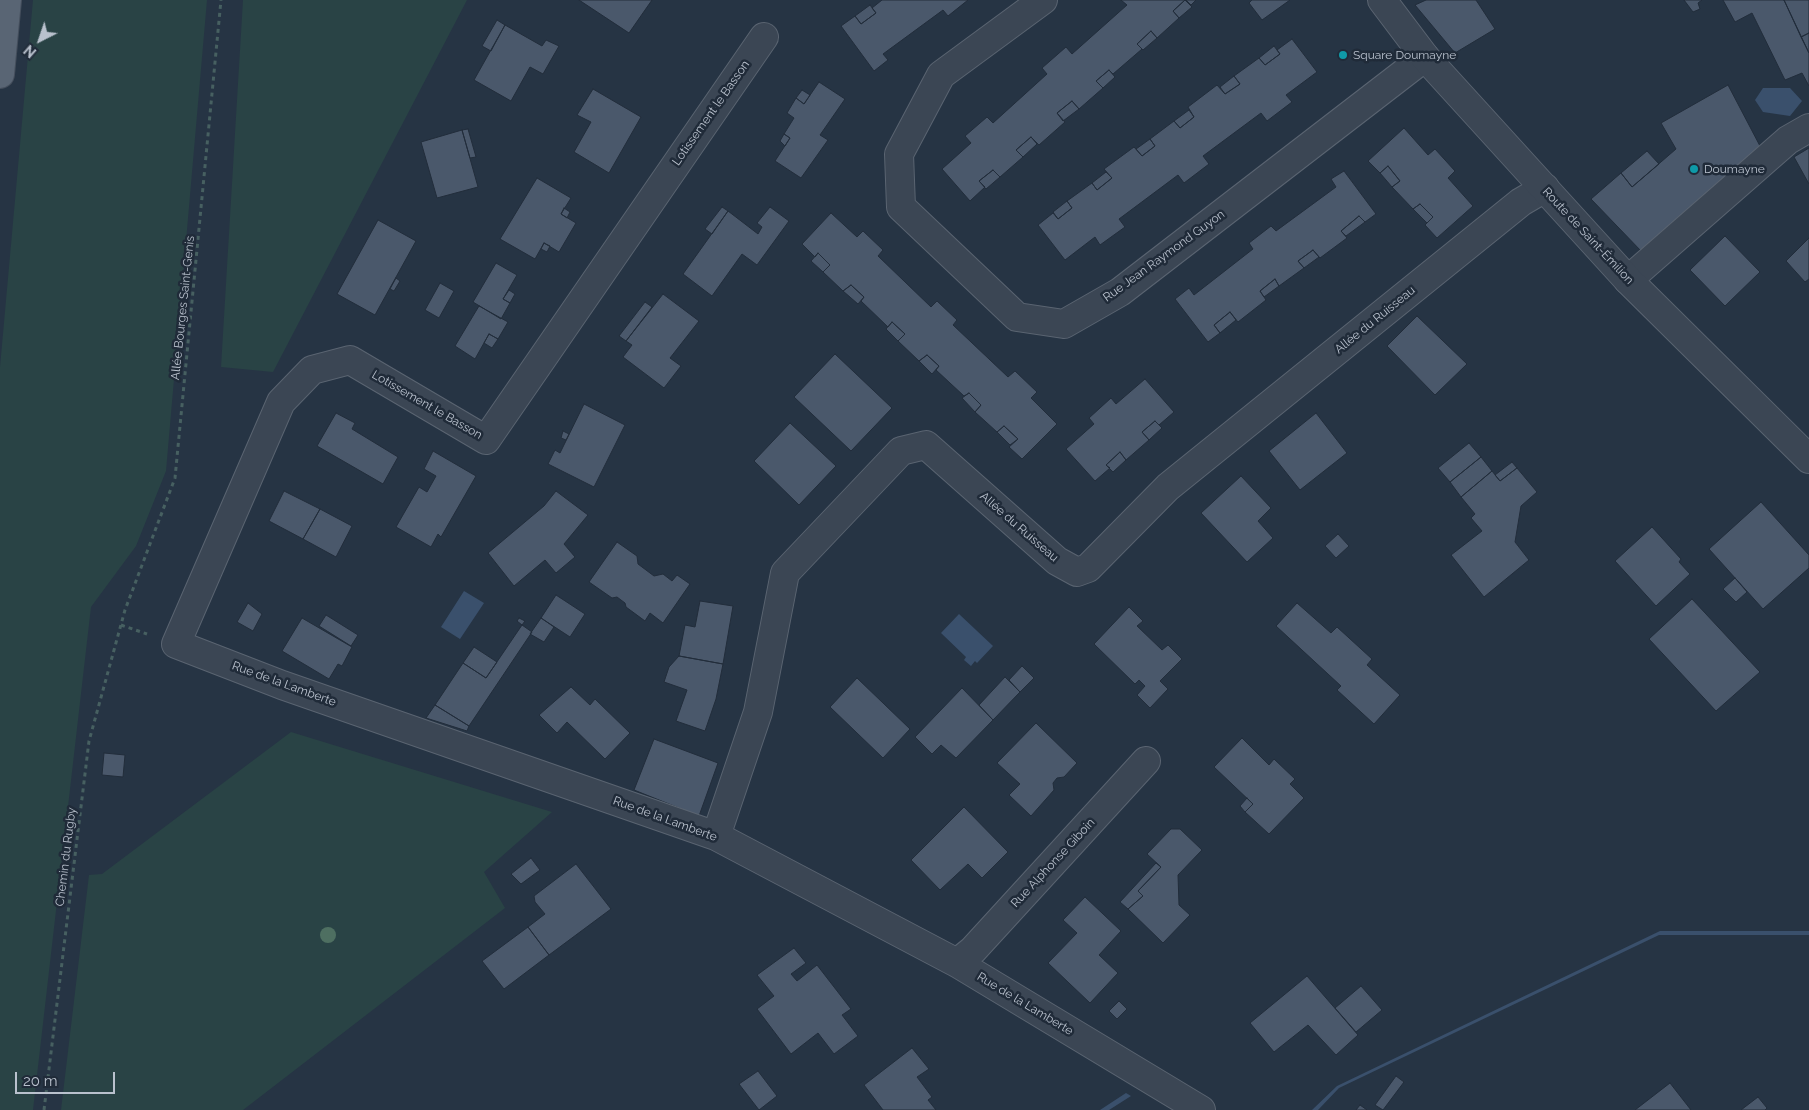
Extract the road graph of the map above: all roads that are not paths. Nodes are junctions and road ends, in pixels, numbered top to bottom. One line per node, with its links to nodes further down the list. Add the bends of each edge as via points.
1 (6, 0): 6 (main road)
2 (1043, 0): 5 (street, Rue Jean Raymond Guyon, via 942,75 899,154 901,207 1017,317 1064,324 1120,292)
3 (1382, 0): 5 (street, Route de Saint-Émilion)
4 (764, 37): 11 (street, Lotissement le Basson, via 486,440 350,360 312,370 281,402)
5 (1425, 57): 8 (street, Route de Saint-Émilion)
6 (0, 74)
7 (1809, 128): 9 (street, via 1788,140)
8 (1545, 188): 9 (street, Route de Saint-Émilion); 13 (street, Allée du Ruisseau, via 1521,202 1168,487 1088,568 1076,572 1057,561 926,445 901,451 785,573 758,712)
9 (1628, 280): 10 (street, Route de Saint-Émilion)
10 (1809, 460)
11 (176, 644): 13 (street, Rue de la Lamberte, via 291,688)
12 (1146, 761): 14 (street, Rue Alphonse Giboin)
13 (716, 836): 14 (street, Rue de la Lamberte)
14 (957, 964): 15 (street, Rue de la Lamberte)
15 (1200, 1110)

